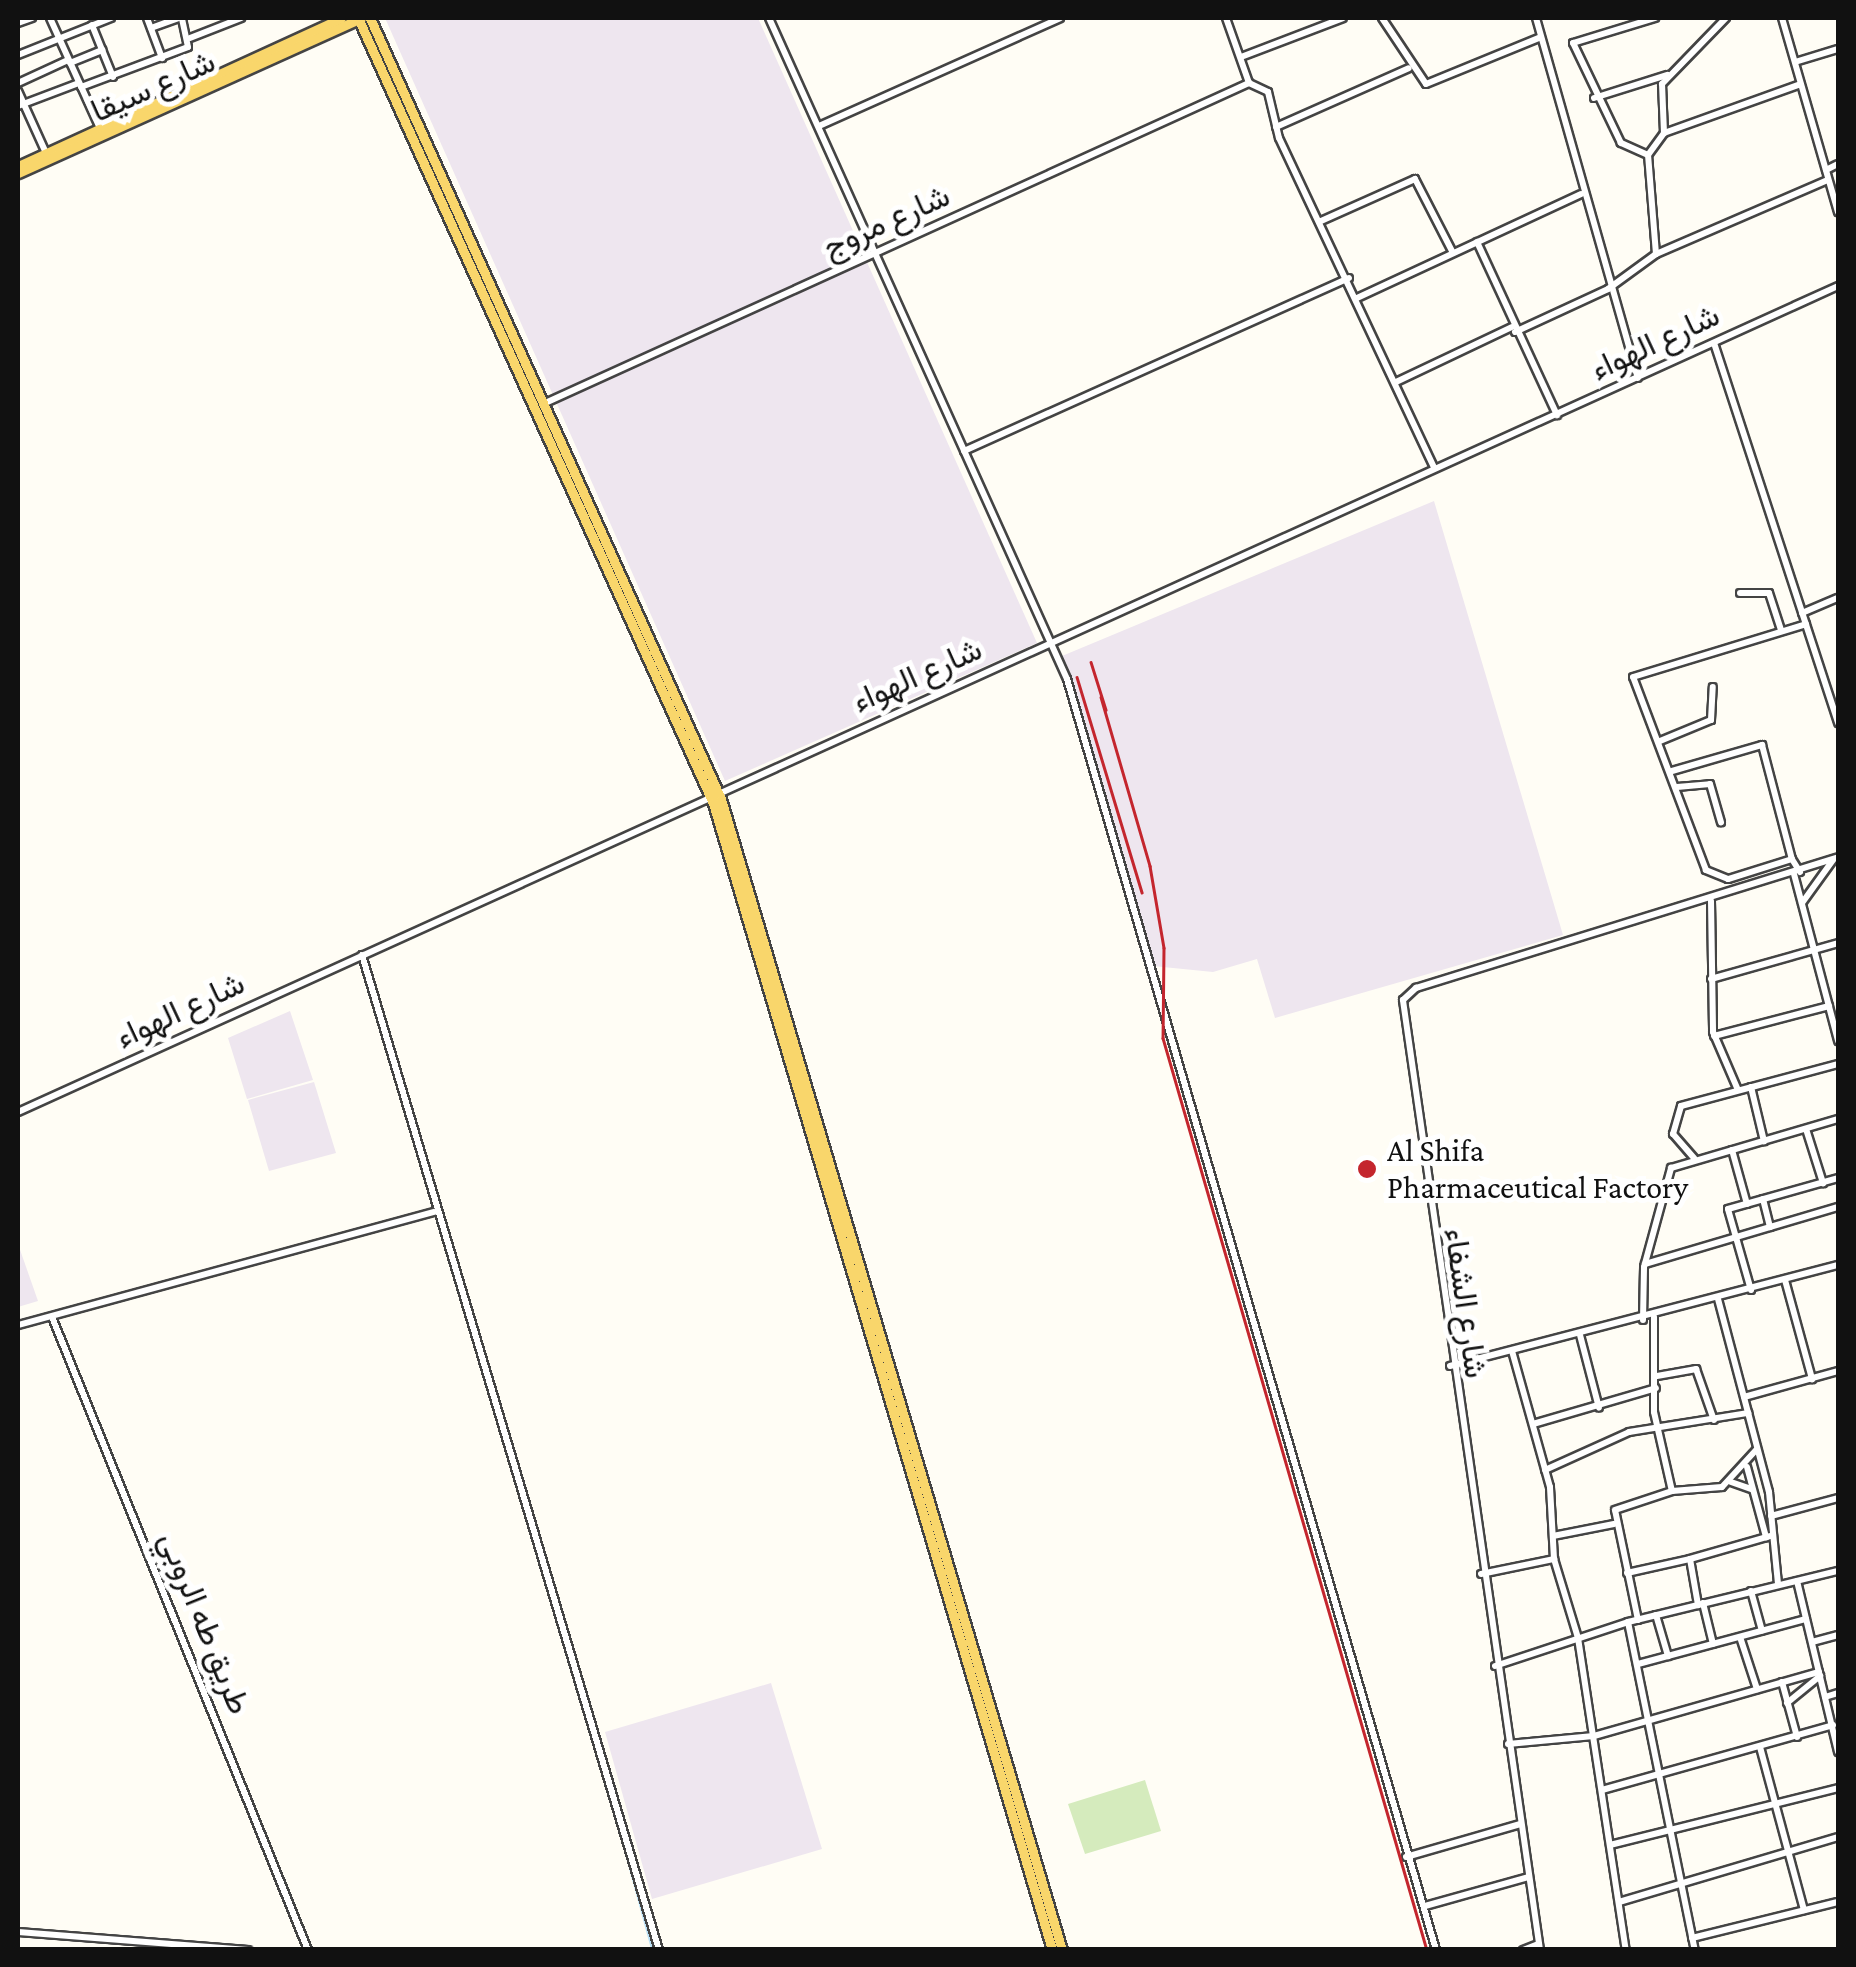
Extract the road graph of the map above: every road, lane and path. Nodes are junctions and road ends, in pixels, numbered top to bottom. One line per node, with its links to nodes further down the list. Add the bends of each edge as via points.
1 (32, 18): 20 (street)
2 (50, 18): 25 (street)
3 (111, 18): 21 (street)
4 (147, 18): 23 (street)
5 (180, 18): 23 (street); 26 (street)
6 (216, 18): 22 (street)
7 (241, 18): 22 (street)
8 (342, 18): 45 (main road, شارع سيقا)
9 (359, 18): 50 (main road, شارع سيقا); 72 (main road)
10 (370, 18): 68 (main road)
11 (769, 18): 43 (street)
12 (1060, 18): 43 (street)
13 (1226, 18): 30 (street)
14 (1343, 18): 30 (street)
15 (1382, 18): 34 (street)
16 (1536, 18): 24 (street)
17 (1655, 18): 41 (street, via 1573,41)
18 (1726, 18): 35 (street)
19 (1782, 18): 33 (street)
20 (18, 24)
21 (92, 25): 25 (street); 28 (street)
22 (220, 26): 26 (street)
23 (151, 28): 31 (street)
24 (1541, 37): 34 (street, via 1430,84); 53 (street)
25 (59, 38): 29 (street); 32 (street)
26 (190, 38): 31 (street)
27 (1838, 49): 33 (street)
28 (102, 50): 32 (street); 36 (street)
29 (19, 51)
30 (1241, 57): 37 (street)
31 (162, 58): 36 (street)
32 (69, 62): 39 (street); 40 (street)
33 (1795, 62): 38 (street)
34 (1409, 68): 44 (street)
35 (1673, 73): 41 (street); 46 (street, via 1660,90)
36 (113, 77): 39 (street)
37 (1249, 83): 44 (street, via 1268,92); 58 (street, شارع مروج)
38 (1801, 84): 46 (street); 51 (street)
39 (80, 85): 42 (street); 45 (street)
40 (18, 87): 42 (street)
41 (1594, 98): 48 (street, via 1621,144)
42 (21, 105): 47 (street)
43 (819, 126): 58 (street)
44 (1276, 126): 55 (street)
45 (100, 128): 47 (main road, شارع سيقا)
46 (1664, 133): 48 (street)
47 (46, 154): 50 (main road, شارع سيقا)
48 (1648, 155): 59 (street)
49 (1838, 164): 51 (street)
50 (18, 170)
51 (1826, 170): 52 (street)
52 (1828, 180): 54 (street); 59 (street)
53 (1581, 194): 56 (street); 62 (street)
54 (1838, 212)
55 (1320, 222): 57 (street, via 1414,179); 60 (street)
56 (1477, 242): 57 (street); 64 (street)
57 (1453, 252): 63 (street)
58 (873, 254): 68 (street, شارع مروج); 70 (street)
59 (1656, 254): 62 (street)
60 (1349, 278): 63 (street); 70 (street)
61 (1838, 286): 65 (street, شارع الهواء)
62 (1608, 289): 64 (street); 66 (street)
63 (1358, 298): 67 (street)
64 (1514, 329): 67 (street); 69 (street)
65 (1714, 343): 66 (street, شارع الهواء); 75 (street)
66 (1638, 378): 69 (street, شارع الهواء)
67 (1396, 382): 71 (street)
68 (542, 404): 72 (main road)
69 (1556, 415): 71 (street, شارع الهواء)
70 (964, 452): 78 (street)
71 (1434, 468): 78 (street, شارع الهواء)
72 (611, 565): 84 (main road)
73 (1740, 592): 77 (street, via 1769,593)
74 (1838, 598): 75 (street)
75 (1802, 613): 76 (street)
76 (1806, 624): 77 (street); 80 (street)
77 (1780, 632): 81 (street, via 1633,677)
78 (1051, 641): 84 (street, شارع الهواء); 192 (street)
79 (1713, 687): 81 (street, via 1711,720)
80 (1838, 723)
81 (1660, 740): 82 (street)
82 (1672, 771): 83 (street); 87 (street, via 1762,745)
83 (1678, 786): 85 (street, via 1710,784); 87 (street, via 1712,874 1737,878)
84 (715, 796): 93 (street, شارع الهواء); 202 (main road)
85 (1721, 822)
86 (1836, 857): 88 (street, شارع الشفاء); 90 (street)
87 (1792, 859): 88 (street)
88 (1797, 873): 89 (street, شارع الشفاء); 90 (street)
89 (1711, 900): 94 (street); 126 (street, شارع الشفاء, via 1405,995)
90 (1802, 904): 92 (street)
91 (1838, 943): 92 (street)
92 (1814, 950): 94 (street); 95 (street)
93 (362, 954): 101 (street, شارع الهواء); 112 (street)
94 (1711, 980): 96 (street)
95 (1829, 1006): 96 (street); 97 (street)
96 (1714, 1036): 100 (street)
97 (1838, 1041)
98 (1838, 1064): 99 (street)
99 (1750, 1087): 100 (street); 104 (street)
100 (1738, 1090): 106 (street, via 1678,1109 1674,1137)
101 (18, 1112)
102 (1838, 1119): 103 (street)
103 (1806, 1129): 104 (street); 108 (street)
104 (1764, 1140): 105 (street)
105 (1732, 1150): 106 (street); 110 (street)
106 (1694, 1158): 115 (street, via 1667,1173)
107 (1838, 1178): 108 (street)
108 (1823, 1183): 109 (street)
109 (1763, 1200): 110 (street); 113 (street)
110 (1748, 1204): 114 (street, via 1728,1209)
111 (1838, 1207): 113 (street)
112 (435, 1212): 121 (street); 205 (street)
113 (1770, 1227): 114 (street)
114 (1737, 1237): 115 (street); 118 (street)
115 (1645, 1264): 122 (street)
116 (1838, 1266): 117 (street)
117 (1786, 1280): 118 (street); 129 (street)
118 (1751, 1290): 119 (street)
119 (1718, 1299): 120 (street); 131 (street)
120 (1654, 1316): 122 (street); 128 (street)
121 (52, 1317): 123 (street); 204 (street, طريق طه الروبي)
122 (1643, 1320): 124 (street)
123 (18, 1326)
124 (1580, 1335): 125 (street); 132 (street)
125 (1512, 1351): 126 (street); 135 (street)
126 (1450, 1366): 152 (street, شارع الشفاء)
127 (1838, 1372): 129 (street)
128 (1656, 1376): 130 (street); 134 (street, via 1696,1369)
129 (1812, 1379): 131 (street)
130 (1656, 1388): 132 (street); 136 (street)
131 (1744, 1397): 133 (street)
132 (1599, 1408): 135 (street)
133 (1748, 1413): 134 (street); 137 (street)
134 (1714, 1420): 136 (street)
135 (1533, 1424): 139 (street)
136 (1658, 1432): 139 (street, via 1629,1432); 142 (street)
137 (1757, 1450): 138 (street); 144 (street)
138 (1747, 1466): 140 (street); 141 (street)
139 (1546, 1470): 146 (street)
140 (1730, 1482): 141 (street); 142 (street)
141 (1752, 1490): 147 (street)
142 (1672, 1491): 145 (street, via 1621,1505)
143 (1838, 1498): 144 (street)
144 (1772, 1516): 147 (street)
145 (1615, 1524): 146 (street); 151 (street)
146 (1554, 1536): 148 (street)
147 (1768, 1536): 149 (street); 154 (street)
148 (1554, 1559): 152 (street); 164 (street)
149 (1690, 1559): 151 (street); 156 (street)
150 (1838, 1571): 153 (street)
151 (1627, 1573): 159 (street)
152 (1481, 1574): 169 (street, شارع الشفاء)
153 (1796, 1582): 154 (street); 158 (street)
154 (1778, 1584): 155 (street)
155 (1751, 1591): 156 (street); 161 (street)
156 (1700, 1604): 157 (street); 166 (street)
157 (1656, 1615): 159 (street); 167 (street)
158 (1806, 1618): 161 (street); 165 (street)
159 (1638, 1620): 160 (street)
160 (1628, 1622): 164 (street); 168 (street)
161 (1762, 1631): 163 (street)
162 (1838, 1635): 165 (street)
163 (1740, 1637): 166 (street); 172 (street)
164 (1578, 1638): 169 (street); 178 (street)
165 (1812, 1642): 170 (street)
166 (1712, 1644): 167 (street)
167 (1668, 1656): 168 (street)
168 (1638, 1664): 176 (street)
169 (1495, 1666): 180 (street, شارع الشفاء)
170 (1820, 1674): 171 (street); 174 (street); 175 (street)
171 (1782, 1682): 172 (street); 175 (street)
172 (1757, 1690): 176 (street)
173 (1838, 1694): 174 (street)
174 (1825, 1697): 177 (street)
175 (1787, 1703): 179 (street)
176 (1649, 1720): 178 (street); 183 (street)
177 (1832, 1725): 179 (street); 182 (street)
178 (1594, 1736): 180 (street); 185 (street)
179 (1797, 1737): 181 (street)
180 (1508, 1744): 187 (street, شارع الشفاء)
181 (1760, 1747): 183 (street); 186 (street)
182 (1838, 1750)
183 (1660, 1774): 185 (street); 188 (street)
184 (1838, 1788): 186 (street)
185 (1602, 1790): 190 (street)
186 (1780, 1803): 188 (street); 191 (street)
187 (1520, 1824): 192 (street); 193 (street, شارع الشفاء)
188 (1671, 1830): 190 (street); 194 (street)
189 (1838, 1837): 191 (street)
190 (1610, 1845): 195 (street)
191 (1790, 1851): 194 (street); 198 (street)
192 (1406, 1858): 197 (street)
193 (1528, 1877): 197 (street); 201 (street, شارع الشفاء)
194 (1682, 1884): 195 (street); 200 (street)
195 (1619, 1902): 208 (street)
196 (1838, 1902): 198 (street)
197 (1424, 1906): 206 (street)
198 (1804, 1910): 200 (street)
199 (18, 1932): 203 (street)
200 (1692, 1938): 209 (street)
201 (1540, 1947): 207 (street)
202 (1058, 1949)
203 (248, 1950)
204 (308, 1950)
205 (659, 1950)
206 (1436, 1950)
207 (1523, 1950)
208 (1626, 1950)
209 (1695, 1950)

